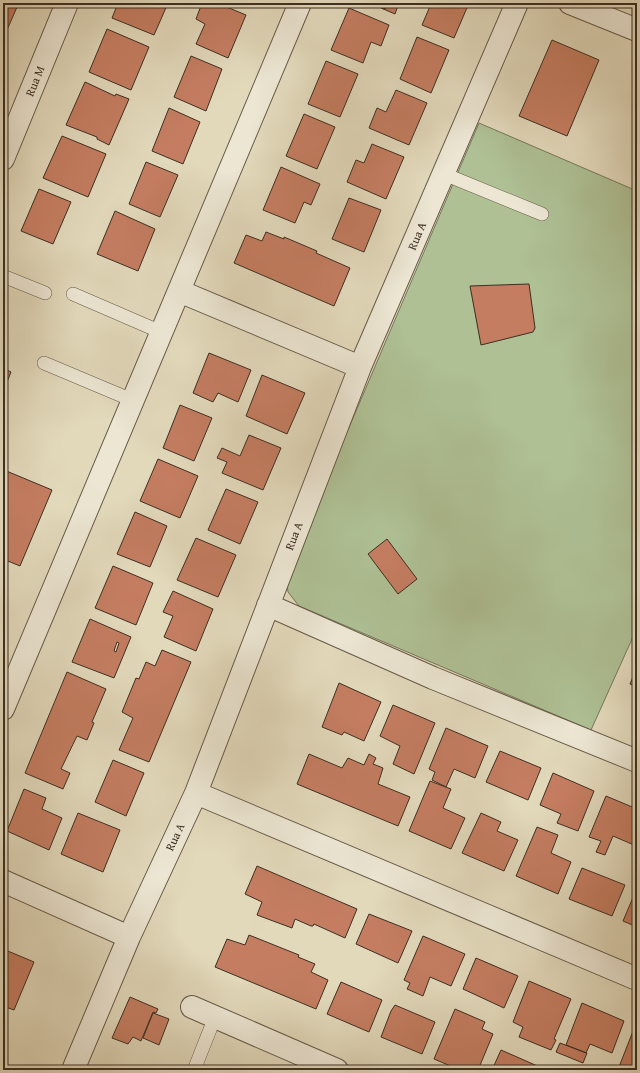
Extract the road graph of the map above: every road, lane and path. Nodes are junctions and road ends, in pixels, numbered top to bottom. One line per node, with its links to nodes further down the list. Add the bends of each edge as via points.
1 (67, 3): 6 (street, Rua M)
2 (300, 3): 10 (street)
3 (517, 3): 7 (street, Rua A)
4 (570, 3): 5 (street)
5 (637, 30)
6 (3, 159)
7 (444, 174): 8 (lane); 15 (street, Rua A)
8 (542, 214)
9 (3, 276): 11 (lane)
10 (179, 291): 13 (street); 15 (street)
11 (45, 293)
12 (73, 294): 13 (lane)
13 (161, 332): 16 (street)
14 (44, 363): 16 (lane)
15 (360, 366): 17 (street, Rua A)
16 (132, 400): 18 (street)
17 (268, 605): 19 (street, via 433,678); 20 (street, Rua A)
18 (3, 709)
19 (637, 761)
20 (196, 793): 22 (street, Rua A); 23 (street)
21 (3, 880): 22 (street)
22 (129, 937): 26 (street, Rua A)
23 (637, 979)
24 (192, 1007): 25 (street)
25 (215, 1017): 27 (lane); 28 (street)
26 (73, 1070)
27 (194, 1070)
28 (337, 1070)

